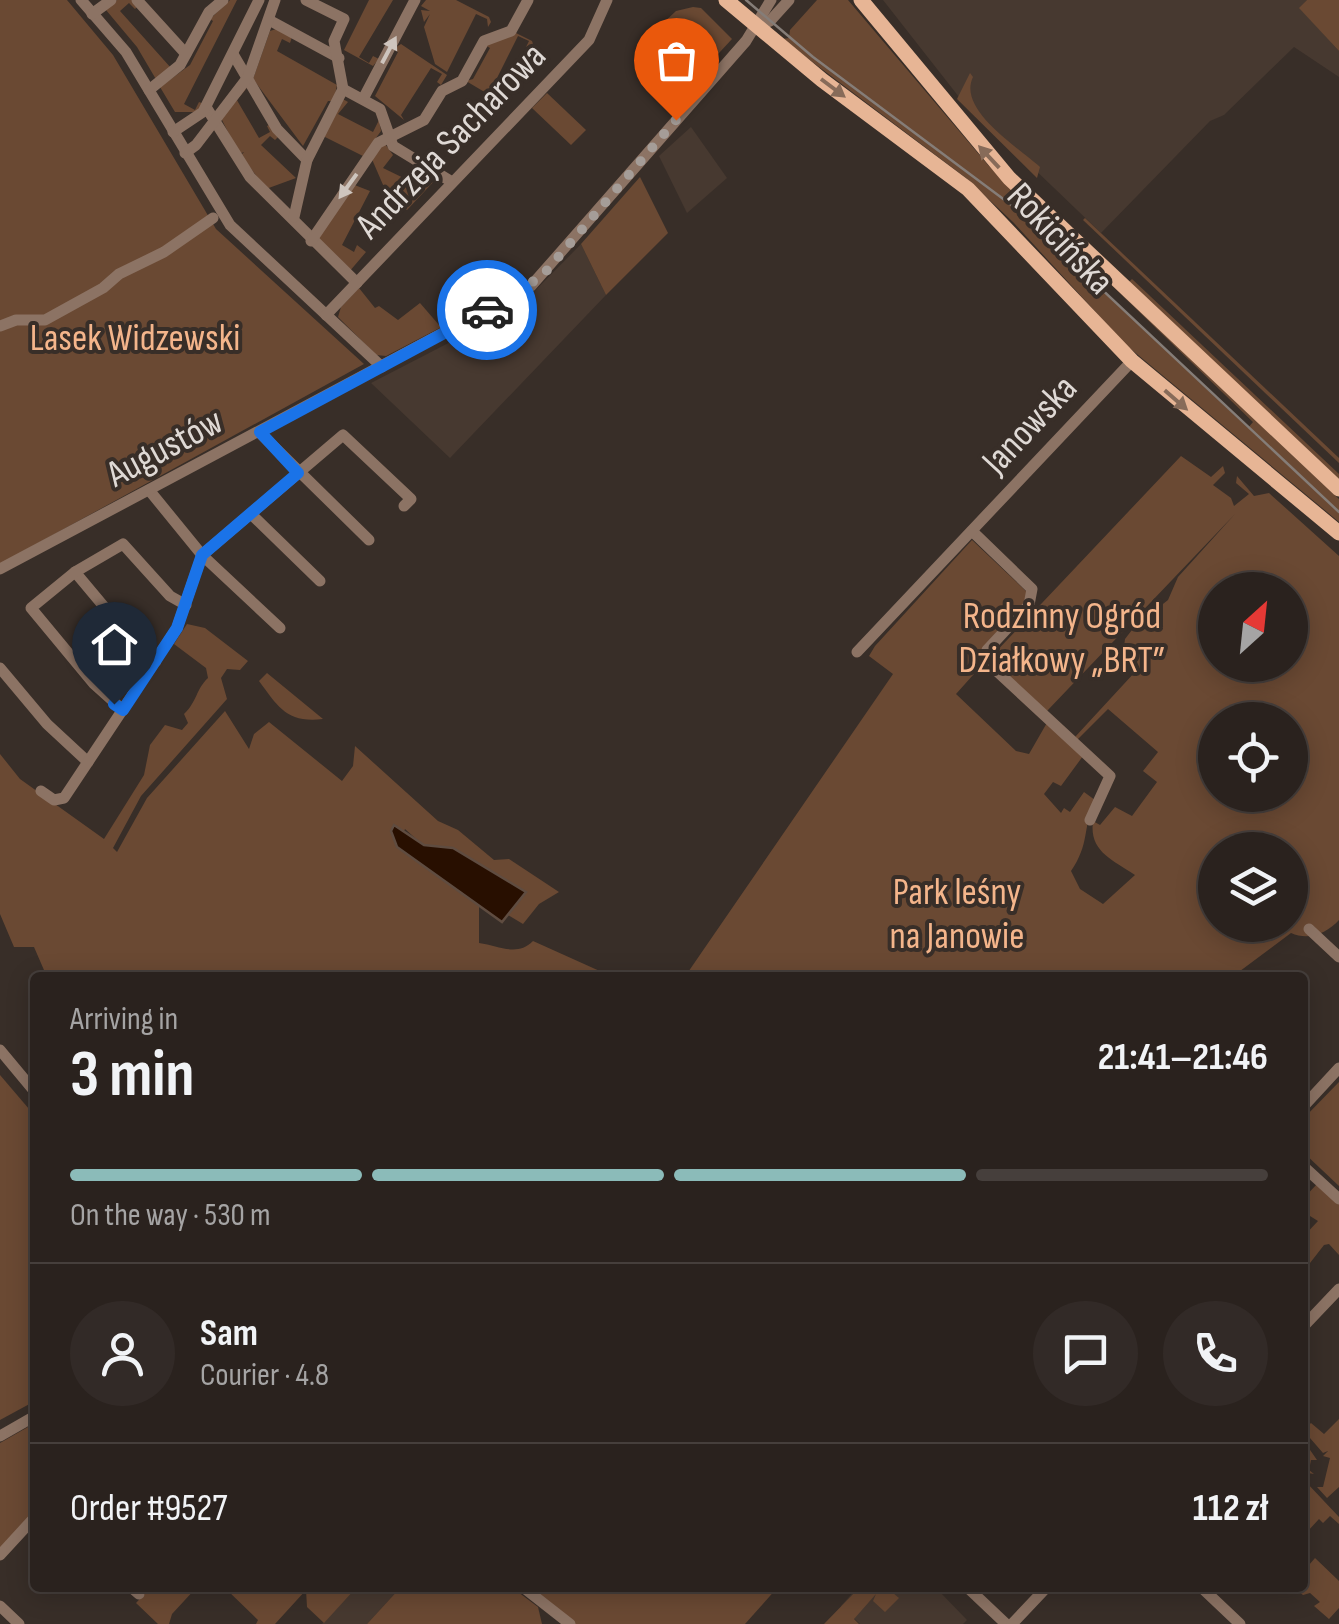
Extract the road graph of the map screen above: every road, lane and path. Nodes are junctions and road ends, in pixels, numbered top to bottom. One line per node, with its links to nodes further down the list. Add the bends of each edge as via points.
1 (81, 0): 17 (street)
2 (110, 0): 17 (street)
3 (137, 0): 20 (street)
4 (198, 0): 16 (street)
5 (223, 0): 16 (street)
6 (259, 0): 21 (street)
7 (275, 0): 18 (street)
8 (306, 0): 22 (street, via 344,20 334,41)
9 (414, 0): 26 (street, one-way to 9)
10 (528, 0): 30 (street, via 511,31 484,41 464,79 442,91 421,122)
11 (726, 0): 19 (main road, Rokicińska)
12 (771, 0): 19 (street, Augustów)
13 (789, 0): 19 (street, Augustów)
14 (862, 0): 44 (main road, Rokicińska, one-way to 14, via 1009,178)
15 (603, 2): 33 (street, Andrzeja Sacharowa, via 589,40)
16 (209, 12): 20 (street)
17 (92, 14): 25 (street)
18 (268, 20): 22 (street); 23 (street)
19 (757, 28): 40 (main road, Rokicińska, one-way to 40, via 968,189); 41 (street, Augustów, via 536,282)
20 (186, 54): 25 (street)
21 (233, 54): 23 (street); 27 (street)
22 (339, 58): 24 (street)
23 (248, 76): 28 (street); 32 (street, via 284,138)
24 (343, 89): 26 (street); 32 (street)
25 (149, 90): 29 (street)
26 (363, 100): 30 (street, via 380,109)
27 (206, 107): 28 (street); 29 (street)
28 (216, 118): 31 (street); 34 (street, via 250,177)
29 (173, 132): 31 (street)
30 (388, 135): 33 (street, via 395,148); 36 (street, one-way to 36)
31 (185, 152): 38 (street, via 230,225)
32 (307, 160): 34 (street)
33 (452, 182): 37 (street, Andrzeja Sacharowa)
34 (294, 217): 36 (street)
35 (213, 218): 39 (street, via 45,320)
36 (312, 241): 37 (street)
37 (357, 283): 38 (street, Andrzeja Sacharowa)
38 (326, 315): 41 (street)
39 (0, 326)
40 (1132, 360): 48 (street, Janowska); 49 (main road, Rokicińska, one-way to 49)
41 (382, 366): 42 (street, Augustów)
42 (260, 432): 43 (street); 45 (street, Augustów)
43 (298, 473): 46 (street, via 348,431 410,499); 47 (street); 50 (street)
44 (1339, 489)
45 (149, 490): 51 (street); 52 (street, Augustów)
46 (404, 506)
47 (251, 514): 51 (street); 54 (street)
48 (972, 531): 57 (street, Janowska); 63 (street, via 1032,589 1030,605 988,650 988,663 1110,776)
49 (1339, 532)
50 (369, 540)
51 (202, 555): 55 (street); 56 (street)
52 (0, 570)
53 (76, 572): 55 (street, via 126,544 170,596); 58 (street); 60 (street, via 31,610)
54 (320, 581)
55 (186, 605): 58 (street)
56 (280, 628)
57 (857, 652)
58 (156, 661): 60 (street)
59 (0, 668): 61 (street)
60 (123, 710): 61 (street)
61 (88, 762): 62 (street, via 62,800)
62 (41, 791)
63 (1090, 820)
64 (1309, 928): 66 (street)
65 (1339, 935): 66 (street)
66 (1328, 947): 67 (street)
67 (1339, 957)
68 (0, 1050): 70 (street)
69 (1339, 1068): 71 (street)
70 (30, 1086)
71 (1308, 1102)
72 (1308, 1171): 73 (street)
73 (1339, 1199)
74 (1339, 1289): 75 (street)
75 (1308, 1322)
76 (30, 1419): 77 (street)
77 (0, 1436)
78 (30, 1523): 79 (street)
79 (0, 1556)
80 (529, 1592): 86 (street)
81 (973, 1592): 87 (street)
82 (1042, 1592): 87 (street)
83 (1206, 1592): 88 (street)
84 (0, 1606): 85 (street)
85 (19, 1624)
86 (570, 1624)
87 (1009, 1624)
88 (1240, 1624)

